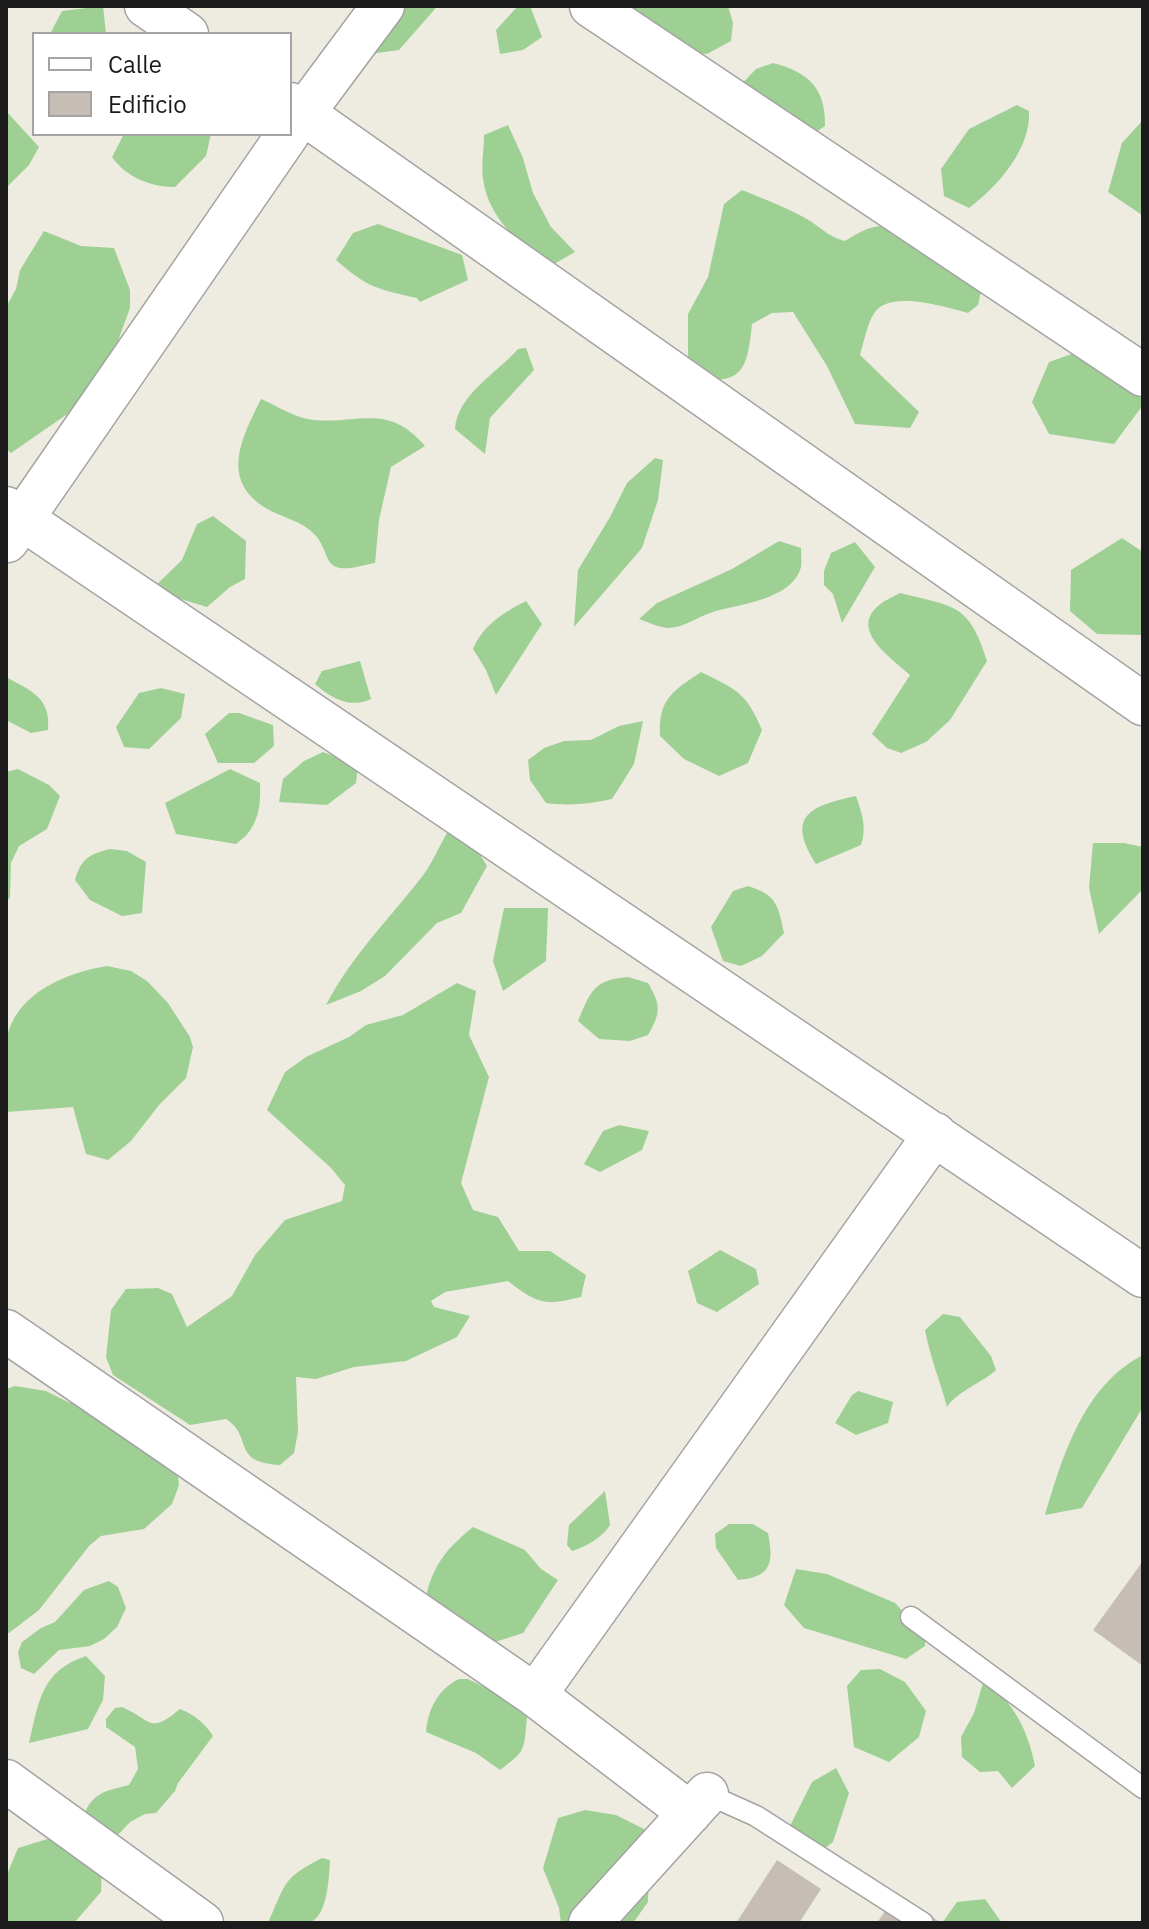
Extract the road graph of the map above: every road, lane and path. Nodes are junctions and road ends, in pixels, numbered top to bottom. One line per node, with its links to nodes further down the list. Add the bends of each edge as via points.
1 (146, 6): 4 (street)
2 (383, 6): 5 (street)
3 (591, 6): 7 (street)
4 (184, 32)
5 (293, 120): 9 (street)
6 (282, 136): 8 (street)
7 (1143, 375)
8 (11, 524): 10 (street)
9 (1143, 704)
10 (935, 1134): 11 (street); 14 (street)
11 (1143, 1276)
12 (6, 1331): 14 (street)
13 (911, 1617): 16 (lane)
14 (535, 1695): 17 (street)
15 (6, 1781): 18 (street)
16 (1143, 1788)
17 (699, 1804): 19 (street); 20 (lane, via 756,1816)
18 (202, 1923)
19 (590, 1923)
20 (923, 1923)

